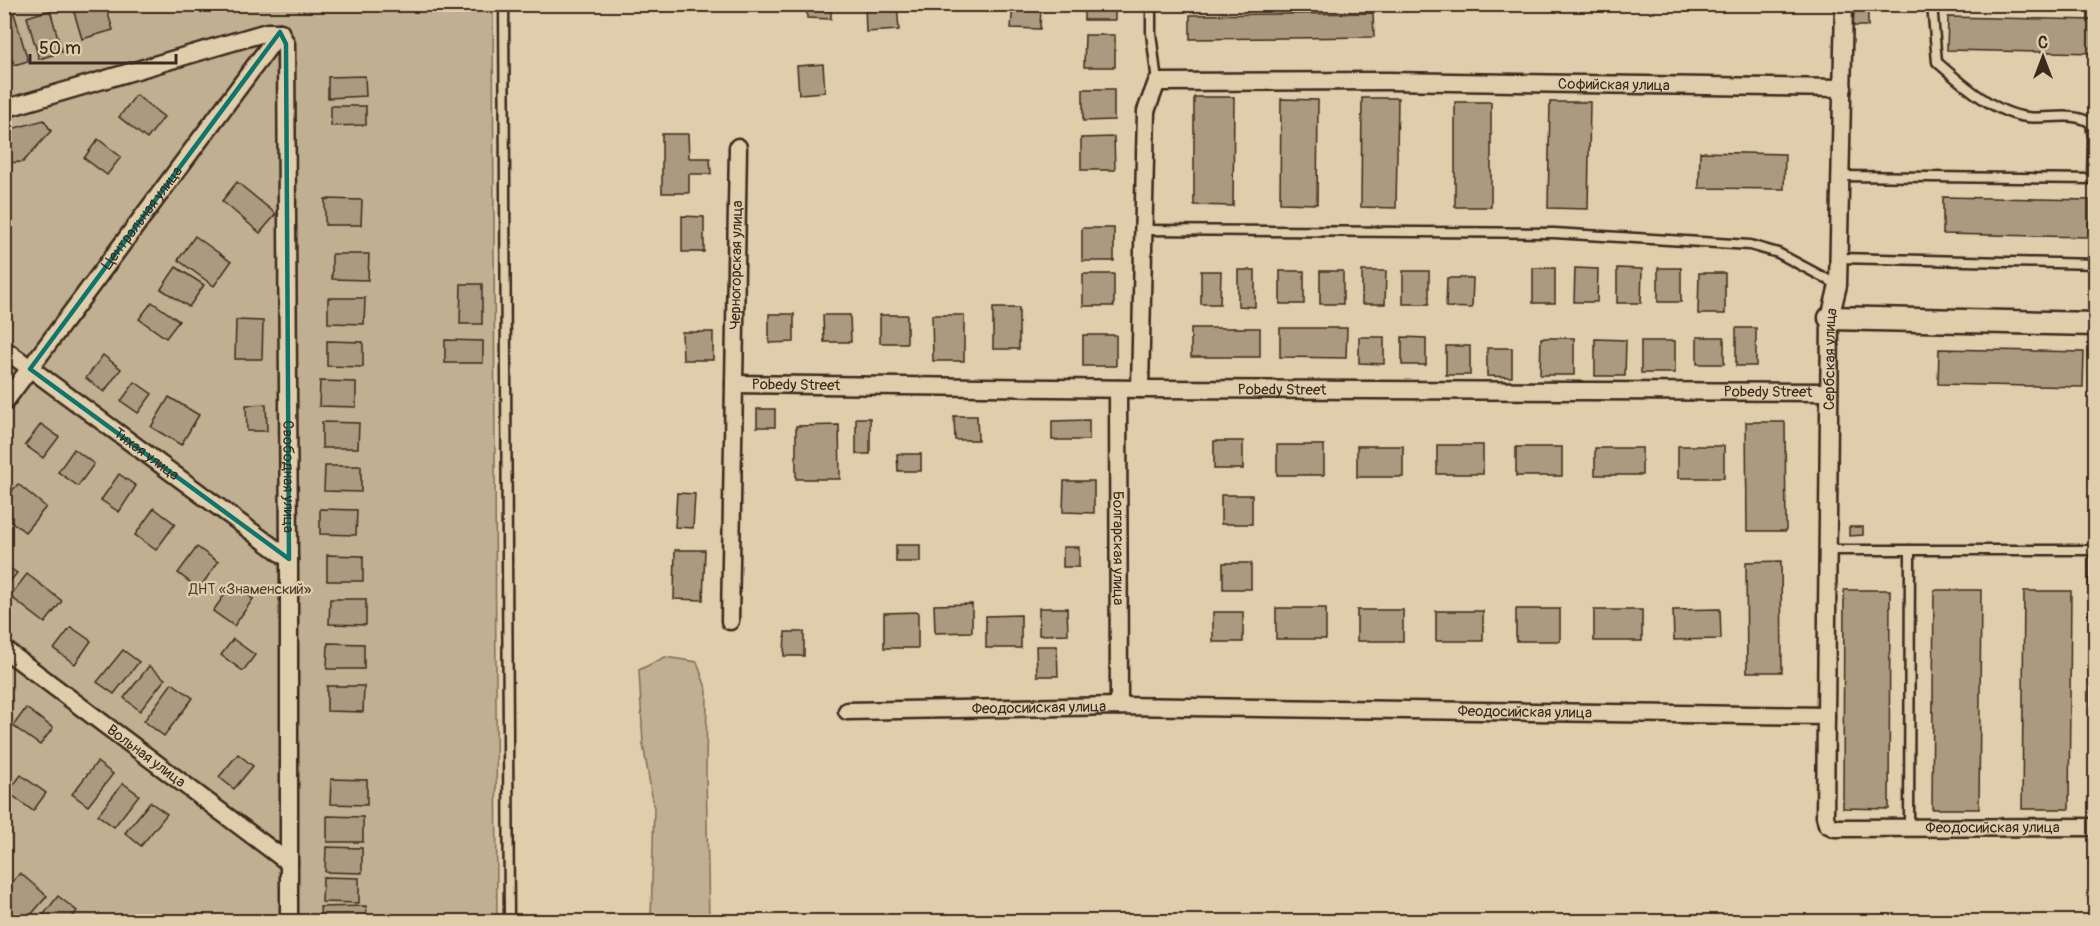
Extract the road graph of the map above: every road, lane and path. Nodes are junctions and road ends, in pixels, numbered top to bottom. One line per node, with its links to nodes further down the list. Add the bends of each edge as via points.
1 (504, 4): 38 (lane)
2 (1151, 4): 6 (lane)
3 (1844, 4): 7 (street, Сербская улица)
4 (1932, 4): 11 (lane, via 1937,62 1966,88 2002,109 2026,117 2081,117 2091,123)
5 (280, 32): 8 (street, via 267,32); 19 (street, Центральная улица); 27 (street, Свободная улица, via 286,44)
6 (1157, 82): 7 (street, Софийская улица, via 1386,81); 12 (street, via 1146,111)
7 (1843, 88): 10 (street, Сербская улица)
8 (4, 109)
9 (738, 147): 20 (street, Черногорская улица)
10 (1841, 176): 11 (lane); 13 (street, Сербская улица)
11 (2094, 179)
12 (1143, 230): 15 (lane, via 1554,233 1750,245 1778,253); 22 (street)
13 (1839, 258): 14 (lane); 15 (street, Сербская улица)
14 (2096, 264)
15 (1838, 285): 16 (street, Сербская улица)
16 (1830, 318): 17 (street); 23 (street, Сербская улица)
17 (2096, 324)
18 (4, 349): 19 (street, Тихая улица)
19 (30, 369): 24 (street, Центральная улица); 27 (street, Тихая улица)
20 (734, 384): 21 (street, Pobedy Street); 28 (street, Черногорская улица)
21 (1118, 389): 22 (street, Pobedy Street); 30 (street, Болгарская улица)
22 (1140, 389): 23 (street, Pobedy Street)
23 (1829, 392): 25 (street, Сербская улица)
24 (4, 403)
25 (1828, 550): 26 (lane); 32 (street, Сербская улица)
26 (1910, 550): 33 (lane, via 2094,550); 35 (lane)
27 (289, 559): 36 (street, Свободная улица)
28 (730, 621)
29 (4, 650): 36 (street, Вольная улица)
30 (1119, 706): 31 (street, Феодосийская улица); 32 (street, Феодосийская улица)
31 (847, 711)
32 (1826, 716): 35 (street, Феодосийская улица, via 1827,824 1834,828)
33 (2096, 775)
34 (2096, 827): 35 (street, Феодосийская улица)
35 (1909, 828)
36 (289, 863): 37 (street, Свободная улица)
37 (288, 921)
38 (509, 921)

